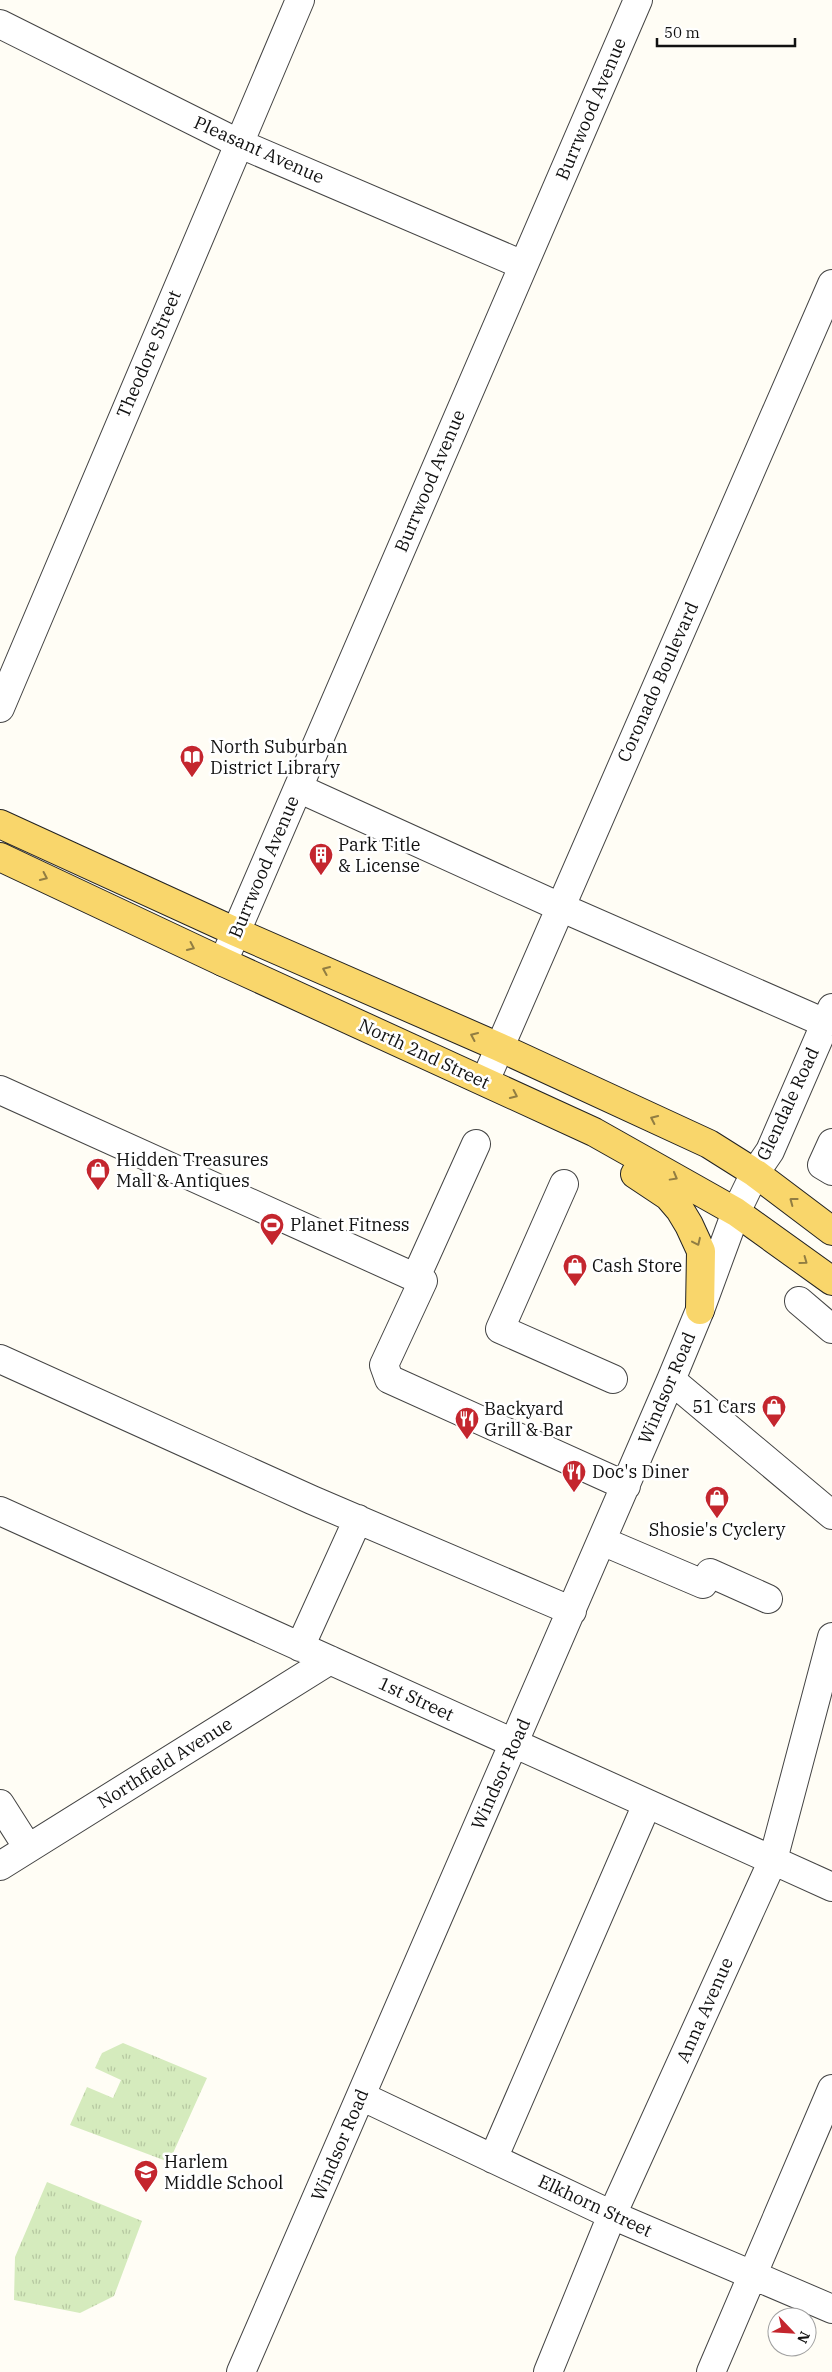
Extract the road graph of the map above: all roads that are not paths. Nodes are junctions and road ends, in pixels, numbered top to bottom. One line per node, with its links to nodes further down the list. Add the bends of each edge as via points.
1 (300, 0): 4 (street, Theodore Street)
2 (638, 0): 5 (street, Burrwood Avenue)
3 (0, 24): 4 (street, Pleasant Avenue)
4 (238, 143): 5 (street, Pleasant Avenue); 7 (street, Theodore Street)
5 (523, 265): 8 (street, Burrwood Avenue)
6 (832, 284): 11 (street, Coronado Boulevard)
7 (0, 708)
8 (298, 788): 11 (street); 12 (street, Burrwood Avenue)
9 (0, 824): 12 (main road, North 2nd Street)
10 (0, 857): 13 (main road, North 2nd Street, one-way to 13)
11 (560, 907): 14 (street); 15 (street, Coronado Boulevard)
12 (236, 932): 13 (street, Burrwood Avenue); 15 (main road, North 2nd Street, one-way to 12)
13 (223, 962): 17 (main road, North 2nd Street)
14 (829, 1015): 16 (street, Glendale Road)
15 (499, 1047): 17 (street, Coronado Boulevard); 23 (main road, North 2nd Street, one-way to 15, via 709,1144)
16 (823, 1053): 23 (street, Glendale Road)
17 (484, 1081): 19 (main road, North 2nd Street, one-way to 19)
18 (0, 1090): 27 (street)
19 (594, 1132): 25 (main road, North 2nd Street, one-way to 25); 30 (main road, one-way to 30, via 623,1167 668,1196 680,1210 701,1251)
20 (832, 1143): 22 (street, via 822,1165)
21 (476, 1144): 27 (street)
22 (832, 1171)
23 (756, 1173): 25 (street, Windsor Road); 26 (main road, North 2nd Street, one-way to 23)
24 (564, 1184): 33 (street, via 500,1328)
25 (736, 1212): 28 (main road, North 2nd Street, one-way to 28); 30 (street, Windsor Road)
26 (832, 1231)
27 (416, 1277): 35 (street, via 423,1280 384,1365 389,1379)
28 (832, 1281)
29 (799, 1301): 31 (street)
30 (700, 1310): 34 (street, Windsor Road)
31 (832, 1329)
32 (0, 1360): 38 (street)
33 (613, 1379)
34 (672, 1380): 35 (street, Windsor Road); 37 (street)
35 (626, 1486): 39 (street, Windsor Road)
36 (0, 1511): 43 (street, 1st Street)
37 (832, 1516)
38 (358, 1519): 41 (street); 43 (street)
39 (602, 1542): 40 (street, via 703,1584 710,1573); 41 (street, Windsor Road)
40 (768, 1599)
41 (572, 1611): 45 (street, Windsor Road)
42 (832, 1637): 49 (street, Anna Avenue)
43 (300, 1647): 44 (street, 1st Street)
44 (330, 1660): 45 (street, 1st Street); 48 (street, Northfield Avenue)
45 (514, 1744): 47 (street, 1st Street); 53 (street, Windsor Road)
46 (0, 1804): 48 (street)
47 (647, 1804): 49 (street, 1st Street); 54 (street)
48 (28, 1848): 50 (street, Northfield Avenue)
49 (773, 1860): 51 (street, 1st Street); 55 (street, Anna Avenue)
50 (0, 1866)
51 (832, 1886)
52 (832, 2089): 56 (street)
53 (361, 2096): 54 (street, Elkhorn Street); 58 (street, Windsor Road)
54 (493, 2158): 55 (street, Elkhorn Street)
55 (612, 2215): 56 (street, Elkhorn Street); 59 (street, Anna Avenue)
56 (754, 2276): 57 (street, Elkhorn Street); 60 (street)
57 (832, 2310)
58 (241, 2372)
59 (548, 2372)
60 (711, 2372)

